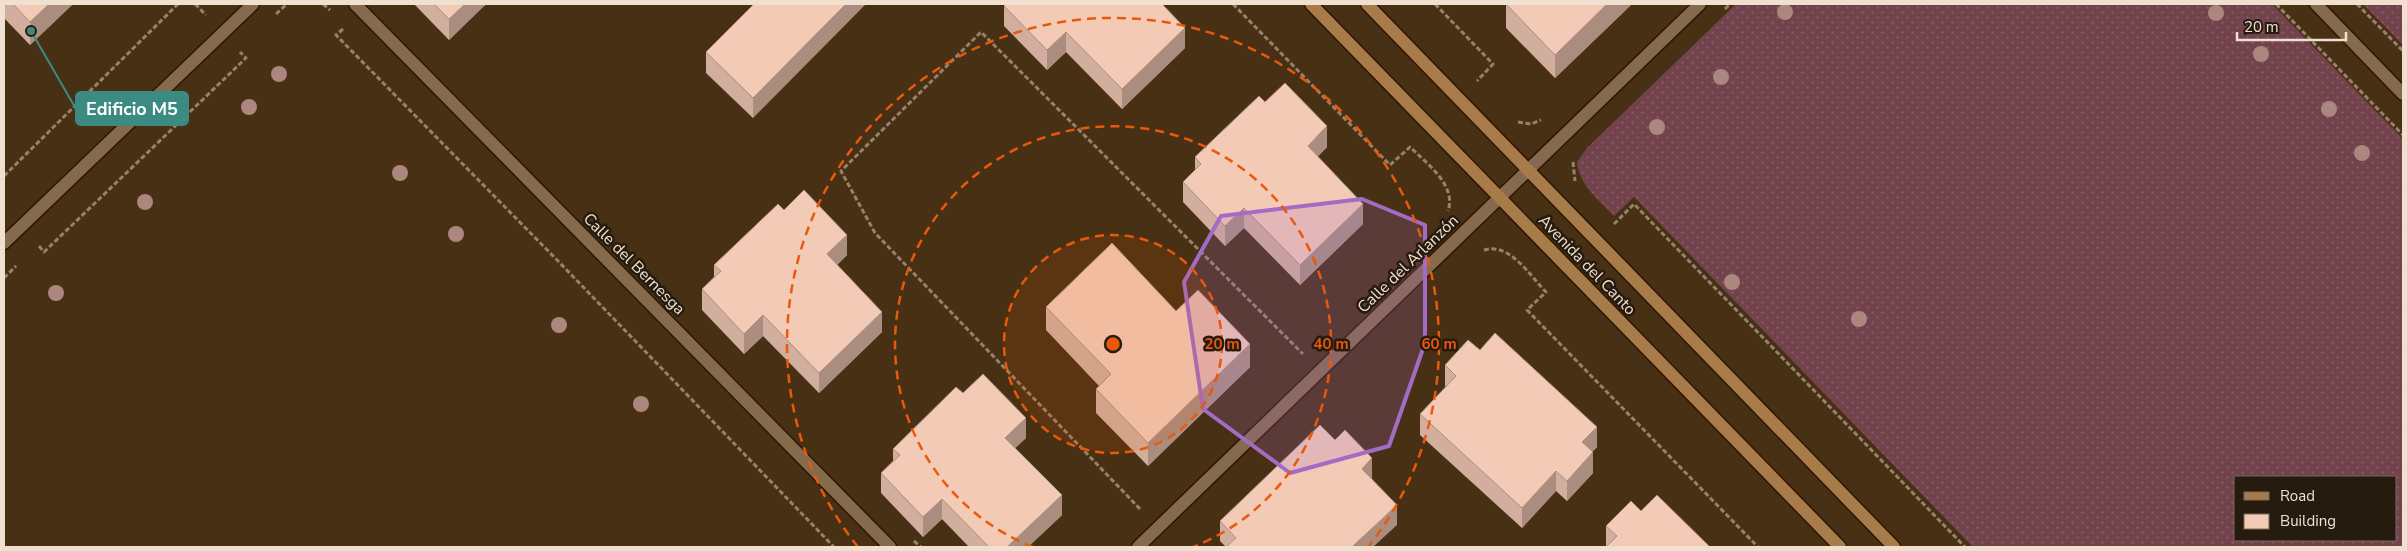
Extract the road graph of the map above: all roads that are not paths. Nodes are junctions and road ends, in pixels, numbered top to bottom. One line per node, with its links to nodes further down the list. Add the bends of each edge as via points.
1 (253, 4): 10 (street)
2 (355, 4): 11 (street, Calle del Bernesga)
3 (1311, 4): 9 (main road, Avenida del Canto)
4 (1367, 4): 8 (main road, Avenida del Canto)
5 (1700, 4): 8 (street, Calle del Arlanzón)
6 (2316, 4): 7 (street)
7 (2403, 94)
8 (1527, 171): 9 (street, Calle del Arlanzón); 14 (main road, Avenida del Canto)
9 (1499, 198): 12 (street, Calle del Arlanzón); 13 (main road, Avenida del Canto)
10 (4, 243)
11 (890, 547)
12 (1138, 547)
13 (1840, 547)
14 (1894, 547)

